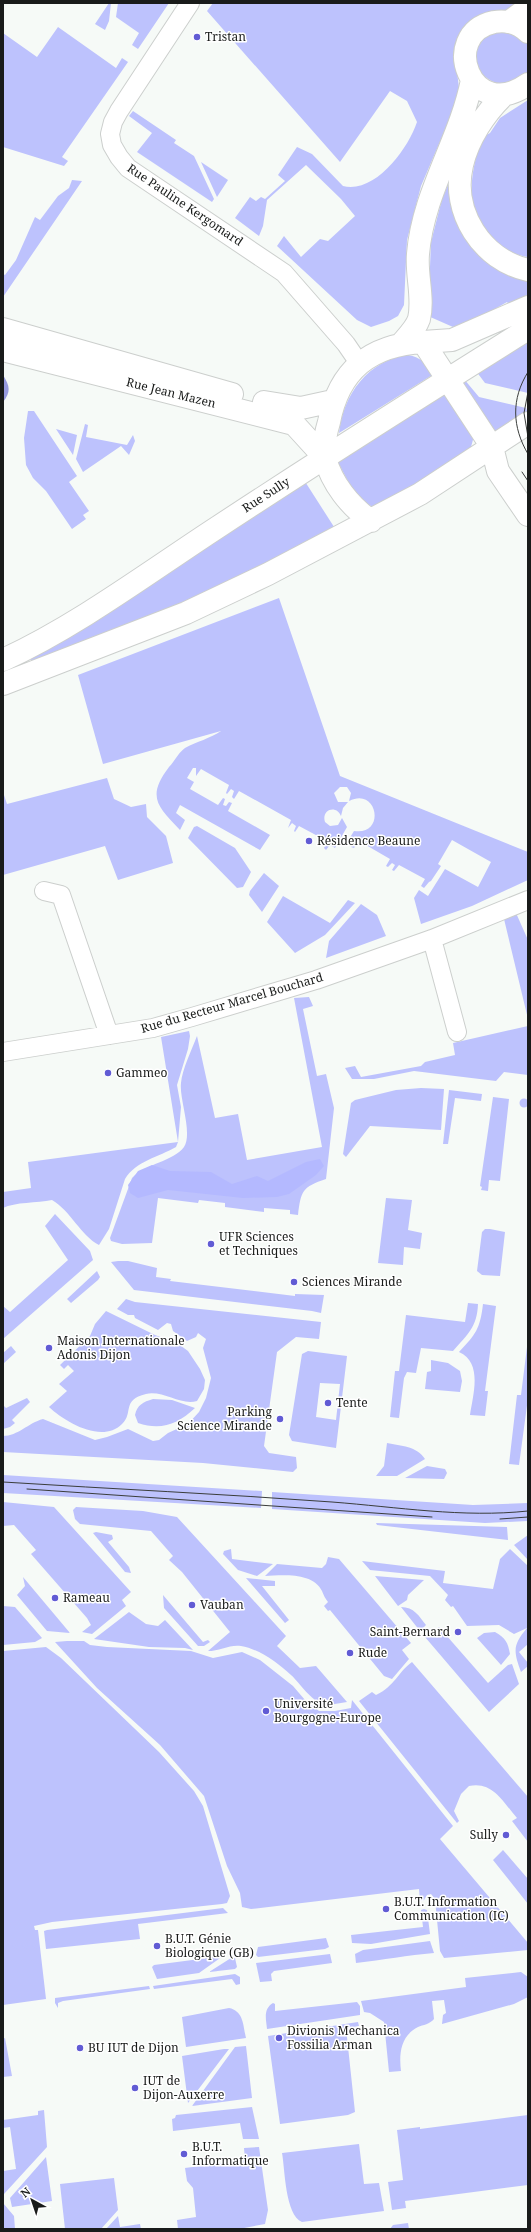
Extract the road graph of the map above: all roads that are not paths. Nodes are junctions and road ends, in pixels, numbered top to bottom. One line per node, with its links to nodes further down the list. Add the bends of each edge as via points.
1 (190, 3): 17 (street, Rue Pauline Kergomard, via 118,111 110,134 112,145 128,168 284,273 346,344)
2 (528, 8): 3 (main road)
3 (509, 22): 4 (main road); 5 (main road, via 490,23 474,34 468,43 465,62)
4 (528, 32)
5 (472, 80): 7 (main road, via 486,92); 13 (main road, via 460,127 428,201 418,255 419,319)
6 (528, 84): 7 (main road, via 517,92)
7 (504, 95): 8 (main road, via 488,113 473,138 462,165 460,188 466,216 478,240 504,261 516,268)
8 (528, 270)
9 (528, 307): 12 (main road, via 452,340)
10 (528, 328): 18 (main road, Rue Sully)
11 (3, 329): 15 (main road, Rue Jean Mazen)
12 (423, 342): 13 (main road); 18 (main road)
13 (402, 343): 17 (main road)
14 (3, 350): 16 (main road, Rue Jean Mazen)
15 (93, 354): 16 (main road); 19 (main road, Rue Jean Mazen, via 269,404 301,408)
16 (39, 360): 22 (main road, Rue Jean Mazen, via 294,424)
17 (359, 363): 19 (main road, via 343,382)
18 (449, 379): 21 (main road); 22 (main road, Rue Sully)
19 (333, 401): 22 (main road)
20 (528, 423): 21 (main road)
21 (492, 447): 23 (main road, via 498,471); 24 (main road, via 420,494)
22 (325, 458): 24 (main road, Rue Jean Mazen, via 343,494 360,514); 25 (main road, Rue Sully, via 111,598 31,647)
23 (528, 515)
24 (371, 521): 26 (main road, via 186,613)
25 (3, 660)
26 (3, 684)
27 (44, 891): 31 (street, via 61,895)
28 (528, 900): 29 (street, Rue du Recteur Marcel Bouchard)
29 (432, 939): 30 (street); 31 (street, Rue du Recteur Marcel Bouchard, via 316,980 153,1028)
30 (457, 1032)
31 (109, 1035): 32 (street, Rue du Recteur Marcel Bouchard)
32 (3, 1052)

